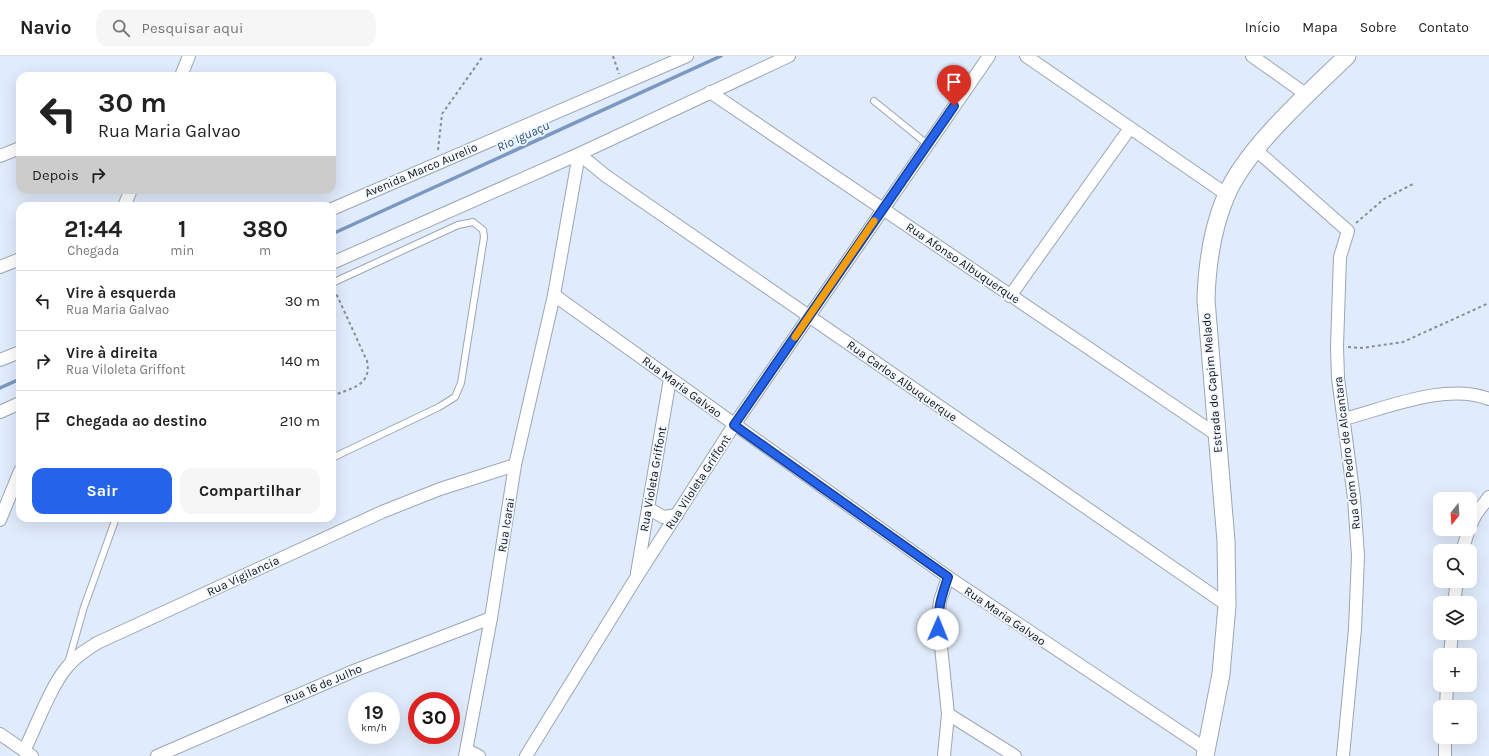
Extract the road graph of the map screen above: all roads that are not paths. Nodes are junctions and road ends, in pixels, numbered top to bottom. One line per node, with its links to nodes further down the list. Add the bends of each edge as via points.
1 (190, 56): 8 (street)
2 (687, 56): 19 (street, Avenida Marco Aurelio)
3 (789, 56): 9 (street)
4 (989, 56): 13 (street, Rua Viloleta Griffont)
5 (1026, 56): 12 (street)
6 (1252, 56): 10 (street)
7 (1347, 56): 10 (street, Estrada do Capim Melado)
8 (183, 72)
9 (710, 92): 16 (street); 20 (street, Rua Afonso Albuquerque)
10 (1307, 96): 15 (street, Estrada do Capim Melado)
11 (874, 101): 13 (lane)
12 (1130, 128): 18 (street); 26 (street)
13 (928, 144): 20 (street, Rua Viloleta Griffont)
14 (16, 150): 17 (street)
15 (1256, 150): 18 (street, Estrada do Capim Melado); 34 (street, Rua dom Pedro de Alcantara, via 1348,231 1340,257 1337,346 1338,378)
16 (579, 154): 22 (street); 25 (street, Rua Icarai); 27 (street, Rua Carlos Albuquerque, via 606,176)
17 (0, 156)
18 (1226, 194): 36 (street, Estrada do Capim Melado, via 1217,219 1206,278)
19 (336, 207)
20 (883, 208): 26 (street, Rua Afonso Albuquerque); 27 (street, Rua Viloleta Griffont)
21 (16, 261): 23 (street)
22 (336, 261)
23 (0, 267)
24 (336, 282): 37 (lane, via 458,225 473,222 483,230 461,383 455,397)
25 (554, 295): 30 (street, Rua Maria Galvao); 38 (street, Rua Icarai)
26 (1010, 296): 36 (street, Rua Afonso Albuquerque)
27 (809, 317): 35 (street, Rua Viloleta Griffont); 48 (street, Rua Carlos Albuquerque)
28 (16, 354): 29 (street)
29 (0, 360)
30 (670, 379): 35 (street, Rua Maria Galvao); 41 (street, Rua Violeta Griffont)
31 (1489, 399): 34 (street, via 1460,392 1437,394)
32 (16, 406): 33 (street)
33 (0, 412)
34 (1344, 420): 62 (street, Rua dom Pedro de Alcantara, via 1358,556)
35 (734, 425): 43 (street, Rua Viloleta Griffont); 46 (street, Rua Maria Galvao)
36 (1217, 435): 48 (street, Estrada do Capim Melado, via 1226,541)
37 (336, 456)
38 (515, 465): 49 (street, Rua Icarai); 50 (street, Rua Vigilancia, via 440,489 382,512 97,643)
39 (16, 481): 44 (street)
40 (1489, 497): 42 (street)
41 (648, 508): 43 (street, via 663,517); 47 (street, Rua Violeta Griffont)
42 (1477, 513)
43 (677, 515): 47 (street, Rua Viloleta Griffont)
44 (0, 520)
45 (115, 522): 50 (lane, via 84,607)
46 (948, 577): 51 (street, via 940,601 938,618); 56 (street, Rua Maria Galvao)
47 (636, 578): 59 (street, Rua Viloleta Griffont)
48 (1228, 605): 56 (street, Estrada do Capim Melado, via 1221,674)
49 (491, 618): 55 (street, Rua Icarai); 57 (street, Rua 16 de Julho, via 356,670)
50 (67, 666): 54 (street, Rua Vigilancia, via 57,683)
51 (948, 714): 60 (street); 61 (street)
52 (0, 734): 54 (street)
53 (1445, 744): 63 (street)
54 (28, 753)
55 (466, 753): 58 (street)
56 (1206, 753)
57 (157, 756)
58 (479, 756)
59 (526, 756)
60 (944, 756)
61 (1016, 756)
62 (1343, 756)
63 (1445, 756)

